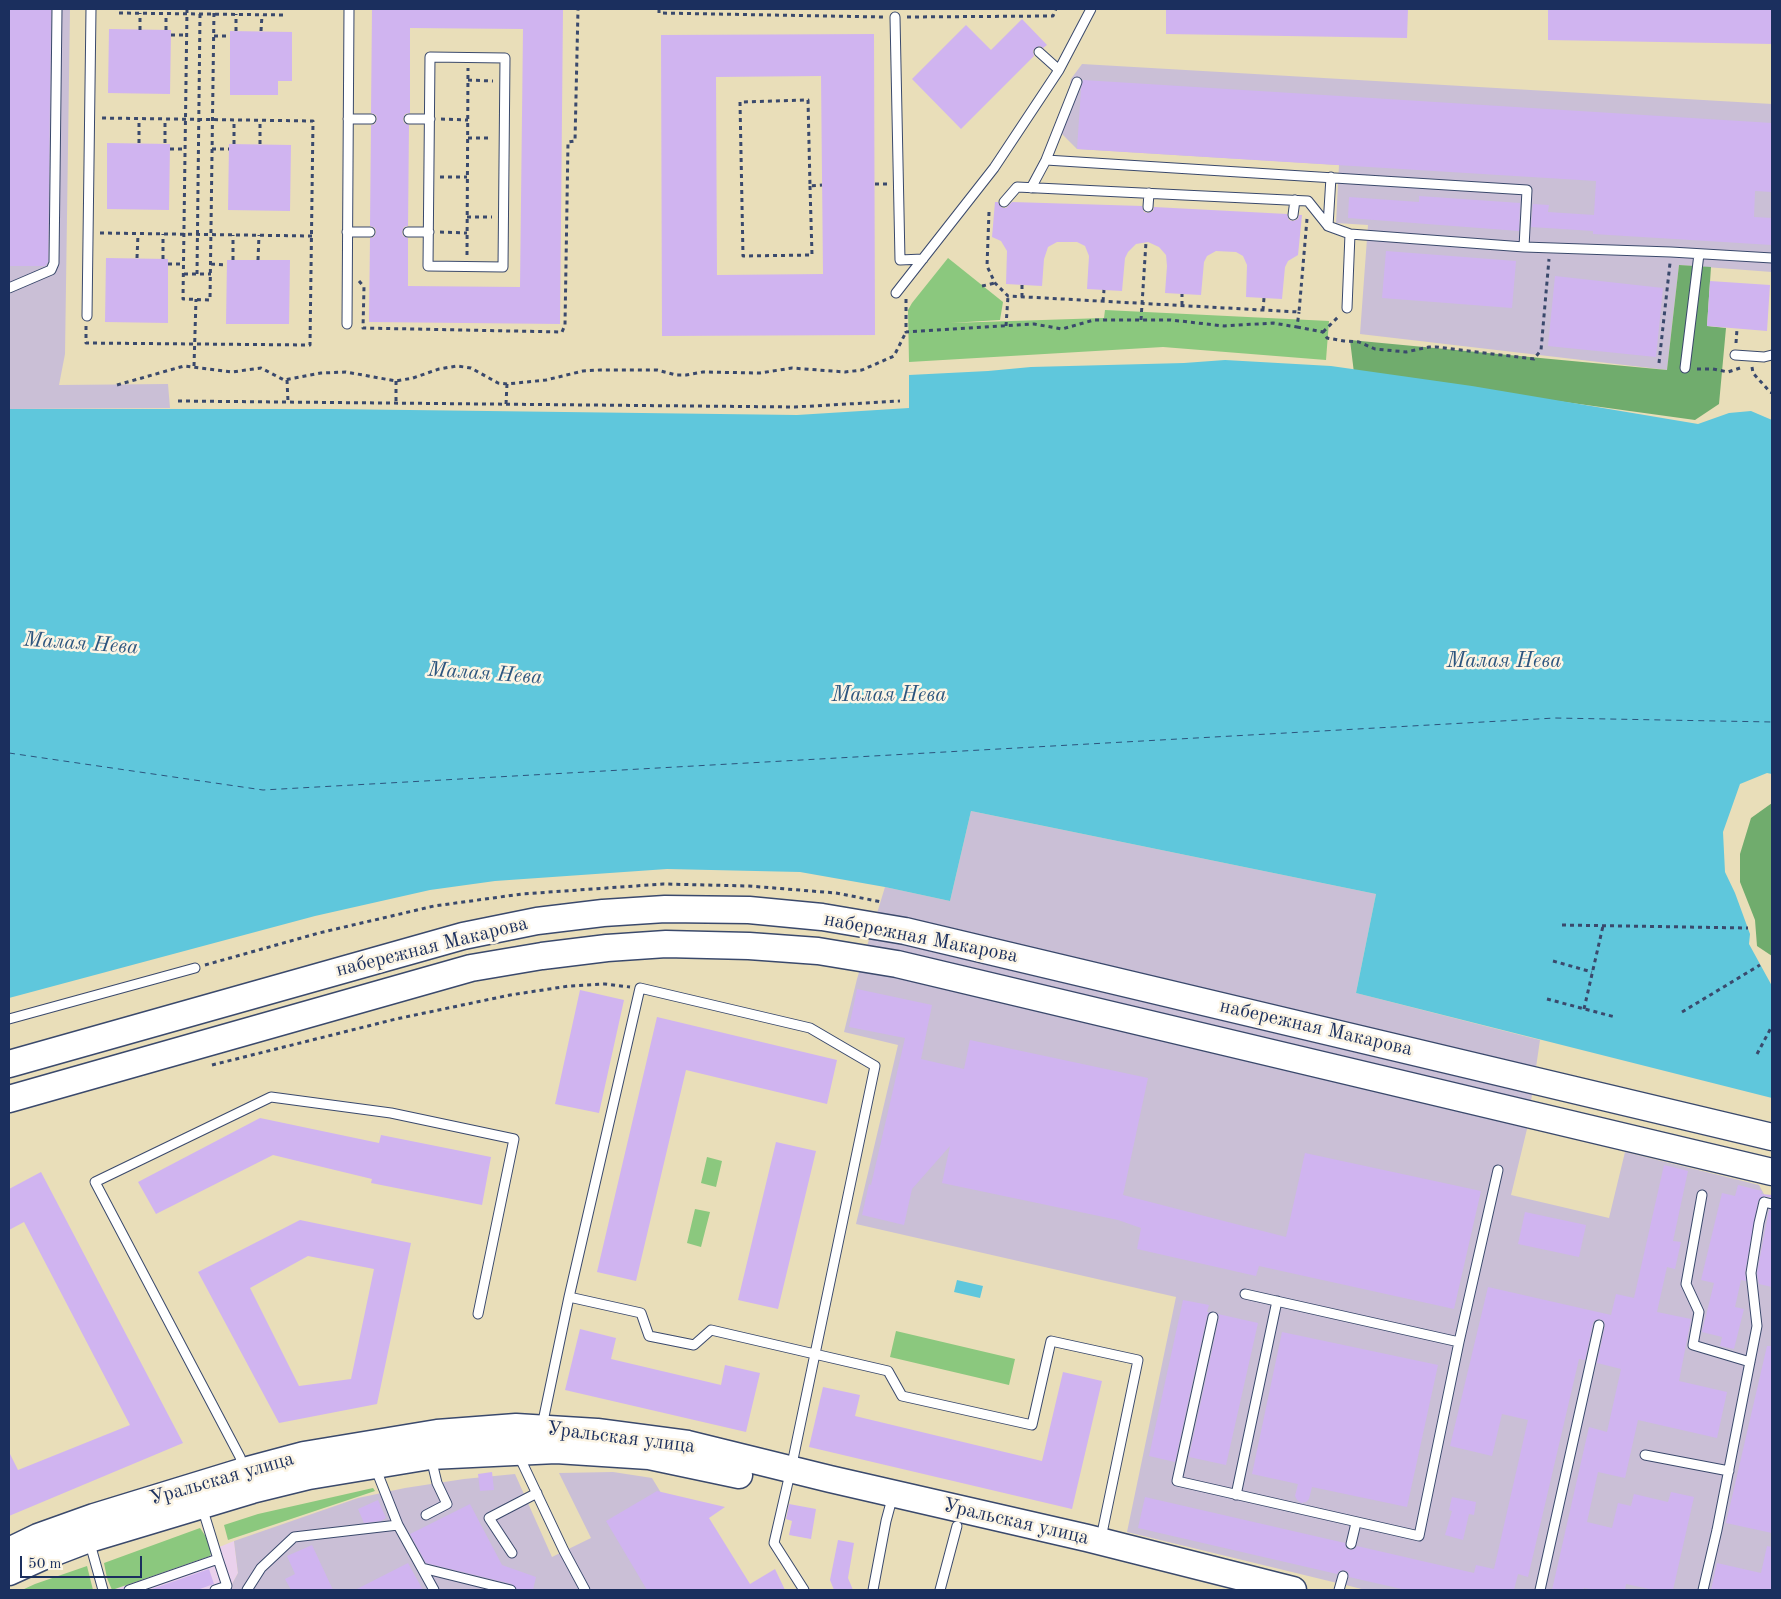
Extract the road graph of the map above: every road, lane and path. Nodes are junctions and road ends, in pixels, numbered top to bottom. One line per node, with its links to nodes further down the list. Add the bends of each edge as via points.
1 (57, 9): 115 (lane, via 54,263 51,270)
2 (90, 9): 34 (lane)
3 (187, 9): 13 (path)
4 (214, 9): 15 (path)
5 (349, 9): 40 (lane)
6 (578, 9): 110 (path, via 575,141 568,142 565,325 562,332 363,328 364,287)
7 (659, 9): 19 (path, via 659,13)
8 (1056, 9): 19 (path, via 1053,16)
9 (1091, 9): 30 (lane)
10 (119, 13): 11 (path)
11 (140, 14): 12 (path); 20 (path)
12 (166, 14): 13 (path); 21 (path)
13 (187, 14): 14 (path); 25 (path)
14 (200, 14): 15 (path); 38 (path)
15 (214, 14): 16 (path); 26 (path)
16 (236, 14): 17 (path); 22 (path)
17 (262, 15): 18 (path); 23 (path)
18 (286, 15)
19 (895, 17): 99 (lane, via 900,260)
20 (140, 30)
21 (166, 30)
22 (236, 31)
23 (261, 31)
24 (171, 35): 25 (path)
25 (187, 35): 37 (path)
26 (214, 36): 27 (path); 39 (path)
27 (230, 36)
28 (1039, 52): 30 (lane)
29 (468, 58): 31 (path); 32 (lane, via 505,58); 43 (lane, via 430,57)
30 (1059, 70): 99 (lane, via 994,168)
31 (468, 80): 32 (path); 46 (path)
32 (505, 81): 48 (lane)
33 (1076, 82): 57 (lane)
34 (89, 118): 35 (path); 80 (lane)
35 (139, 118): 36 (path); 49 (path)
36 (165, 119): 37 (path); 50 (path)
37 (186, 119): 38 (path); 54 (path)
38 (199, 119): 39 (path); 85 (path)
39 (212, 119): 44 (path); 55 (path)
40 (348, 119): 41 (lane); 76 (lane)
41 (371, 119)
42 (410, 119): 43 (lane)
43 (430, 119): 46 (path); 58 (lane)
44 (234, 120): 45 (path); 51 (path)
45 (260, 120): 52 (path); 90 (path, via 313,120)
46 (468, 120): 47 (path)
47 (468, 138): 48 (path); 59 (path)
48 (504, 138): 74 (lane)
49 (139, 143)
50 (165, 144)
51 (234, 144)
52 (260, 144)
53 (170, 149): 54 (path)
54 (185, 149): 84 (path)
55 (212, 149): 56 (path); 86 (path)
56 (229, 150)
57 (1046, 160): 60 (lane); 65 (lane)
58 (429, 177): 59 (path); 79 (lane)
59 (467, 177): 73 (path)
60 (1331, 177): 75 (lane); 92 (lane, via 1527,190)
61 (875, 184): 62 (path)
62 (888, 184)
63 (822, 185): 64 (path)
64 (810, 186): 64 (path, via 808,100 740,102 743,256 812,255)
65 (1031, 188): 66 (lane); 69 (lane, via 1016,187)
66 (1149, 193): 67 (lane); 70 (lane)
67 (1295, 200): 68 (lane); 72 (lane)
68 (1308, 201): 75 (lane); 128 (path)
69 (1004, 202)
70 (1148, 207)
71 (989, 212): 112 (path, via 986,266)
72 (1293, 215)
73 (467, 217): 74 (path); 81 (path)
74 (504, 217): 106 (lane, via 503,267)
75 (1328, 226): 87 (lane)
76 (347, 232): 77 (lane); 131 (lane)
77 (370, 232)
78 (408, 232): 79 (lane)
79 (428, 232): 81 (path); 106 (lane, via 428,266)
80 (88, 233): 82 (path); 129 (lane)
81 (467, 233): 106 (path)
82 (138, 234): 83 (path); 96 (path)
83 (164, 234): 84 (path); 98 (path)
84 (184, 234): 85 (path); 103 (path)
85 (198, 234): 86 (path); 108 (path)
86 (211, 234): 88 (path); 104 (path)
87 (1350, 234): 92 (lane); 126 (lane)
88 (233, 235): 89 (path); 100 (path)
89 (259, 235): 90 (path); 101 (path)
90 (312, 236): 138 (path, via 310,345)
91 (1146, 242): 124 (path)
92 (1524, 247): 93 (lane)
93 (1550, 248): 94 (lane); 136 (path, via 1541,350 1534,359 1429,347 1406,352 1375,349 1359,342 1327,338)
94 (1671, 252): 95 (lane); 142 (path)
95 (1699, 254): 97 (lane); 144 (lane)
96 (137, 258)
97 (1772, 258)
98 (163, 259)
99 (923, 259): 111 (lane)
100 (233, 260)
101 (258, 260)
102 (168, 264): 103 (path)
103 (184, 264): 107 (path)
104 (211, 264): 105 (path); 109 (path)
105 (227, 264)
106 (467, 266)
107 (184, 274): 108 (path); 122 (path, via 183,299)
108 (197, 274): 109 (path)
109 (211, 274): 122 (path, via 210,300)
110 (357, 279)
111 (906, 281): 117 (lane); 135 (path)
112 (995, 282): 114 (path); 119 (path)
113 (1022, 285): 120 (path)
114 (982, 286)
115 (9, 288)
116 (1104, 290): 123 (path)
117 (896, 293)
118 (1182, 294): 125 (path)
119 (1008, 296): 120 (path); 132 (path)
120 (1022, 297): 123 (path)
121 (1264, 298): 127 (path)
122 (196, 300): 138 (path)
123 (1103, 301): 124 (path)
124 (1142, 303): 125 (path); 130 (path)
125 (1182, 305): 127 (path)
126 (1347, 308): 136 (path)
127 (1263, 310): 128 (path)
128 (1299, 312): 133 (path)
129 (87, 316): 138 (path, via 86,343)
130 (1141, 320): 132 (path, via 1094,320 1062,329 1034,324); 133 (path)
131 (347, 324)
132 (1006, 326): 135 (path)
133 (1297, 327): 136 (path)
134 (1737, 329): 137 (path)
135 (906, 332): 147 (path, via 894,356 862,370 844,372 792,368 760,373 703,372 686,375 658,370 600,370)
136 (1323, 332)
137 (1736, 343)
138 (196, 344): 143 (path)
139 (1735, 355): 141 (lane)
140 (1772, 355): 141 (lane)
141 (1750, 356): 144 (path, via 1740,368 1728,372); 149 (path, via 1753,372)
142 (1659, 363)
143 (194, 366): 145 (path, via 232,372 261,368); 148 (path, via 168,369)
144 (1685, 368)
145 (287, 380): 146 (path, via 340,372); 152 (path)
146 (396, 382): 147 (path, via 457,366 471,368 498,383); 153 (path)
147 (507, 384): 154 (path)
148 (117, 385)
149 (1772, 393)
150 (178, 401): 152 (path)
151 (900, 401): 154 (path, via 795,407)
152 (288, 402): 153 (path)
153 (396, 403): 154 (path)
154 (506, 404)
155 (1562, 925): 156 (path)
156 (1604, 926): 157 (path); 161 (path)
157 (1748, 928)
158 (1554, 961): 161 (path)
159 (1760, 965): 165 (path)
160 (195, 968): 167 (lane)
161 (1592, 972): 164 (path)
162 (640, 988): 171 (path, via 569,986 510,995); 179 (lane); 185 (lane, via 810,1028 875,1066)
163 (1547, 999): 164 (path)
164 (1584, 1009): 166 (path)
165 (1682, 1012)
166 (1615, 1017)
167 (9, 1019)
168 (1772, 1026): 169 (path)
169 (1757, 1054)
170 (9, 1064): 173 (main road, набережная Макарова, via 463,936 603,912 749,910 905,930)
171 (206, 1067)
172 (9, 1099): 175 (main road, набережная Макарова, via 471,968 607,948 666,944 749,946 818,951 897,964)
173 (1772, 1137)
174 (1498, 1170): 184 (lane)
175 (1772, 1172)
176 (1702, 1195): 186 (lane, via 1686,1284 1699,1312 1693,1346)
177 (1772, 1204): 186 (lane, via 1764,1202 1750,1273 1757,1326)
178 (1245, 1294): 180 (lane)
179 (569, 1296): 185 (lane, via 641,1314 649,1336 694,1345 711,1330); 187 (lane)
180 (1277, 1301): 184 (lane); 195 (lane)
181 (478, 1314): 191 (lane, via 514,1139 391,1113 271,1097 95,1182 240,1457)
182 (1213, 1317): 195 (lane, via 1177,1481)
183 (1599, 1325): 225 (lane)
184 (1458, 1342): 199 (lane, via 1419,1536)
185 (814, 1354): 193 (lane); 203 (lane, via 888,1371 902,1396 1032,1425 1050,1341 1138,1360)
186 (1750, 1362): 192 (lane)
187 (529, 1439): 189 (main road, Уральская улица); 191 (main road, Уральская улица, via 437,1433 304,1455); 193 (main road, Уральская улица, via 598,1432 652,1438 688,1444); 194 (lane)
188 (1645, 1455): 192 (lane)
189 (430, 1456): 190 (main road, Уральская улица); 198 (lane, via 447,1504)
190 (374, 1464): 197 (main road, Уральская улица, via 309,1476); 200 (lane)
191 (244, 1471): 205 (main road, Уральская улица, via 94,1517)
192 (1729, 1471): 226 (lane)
193 (789, 1478): 196 (main road, Уральская улица); 219 (lane, via 774,1543)
194 (537, 1493): 206 (lane, via 489,1518); 218 (lane)
195 (1236, 1495): 199 (lane)
196 (891, 1501): 201 (main road, Уральская улица); 203 (main road, Уральская улица); 220 (lane)
197 (202, 1504): 202 (main road, Уральская улица); 207 (lane)
198 (426, 1515)
199 (1356, 1523): 204 (lane)
200 (398, 1525): 208 (lane); 215 (lane, via 294,1537 261,1568)
201 (957, 1526): 221 (lane); 222 (main road, Уральская улица)
202 (89, 1539): 209 (main road, Уральская улица); 212 (lane)
203 (1100, 1542): 223 (main road, Уральская улица)
204 (1351, 1544)
205 (9, 1551)
206 (512, 1553)
207 (218, 1559): 211 (lane); 214 (lane, via 226,1586)
208 (422, 1568): 216 (lane); 217 (lane)
209 (9, 1572)
210 (1343, 1576): 224 (lane)
211 (145, 1588): 213 (lane)
212 (103, 1590)
213 (128, 1590)
214 (215, 1590)
215 (248, 1590)
216 (434, 1590)
217 (512, 1590)
218 (585, 1590)
219 (804, 1590)
220 (873, 1590)
221 (940, 1590)
222 (1237, 1590)
223 (1294, 1590)
224 (1339, 1590)
225 (1540, 1590)
226 (1703, 1590)

